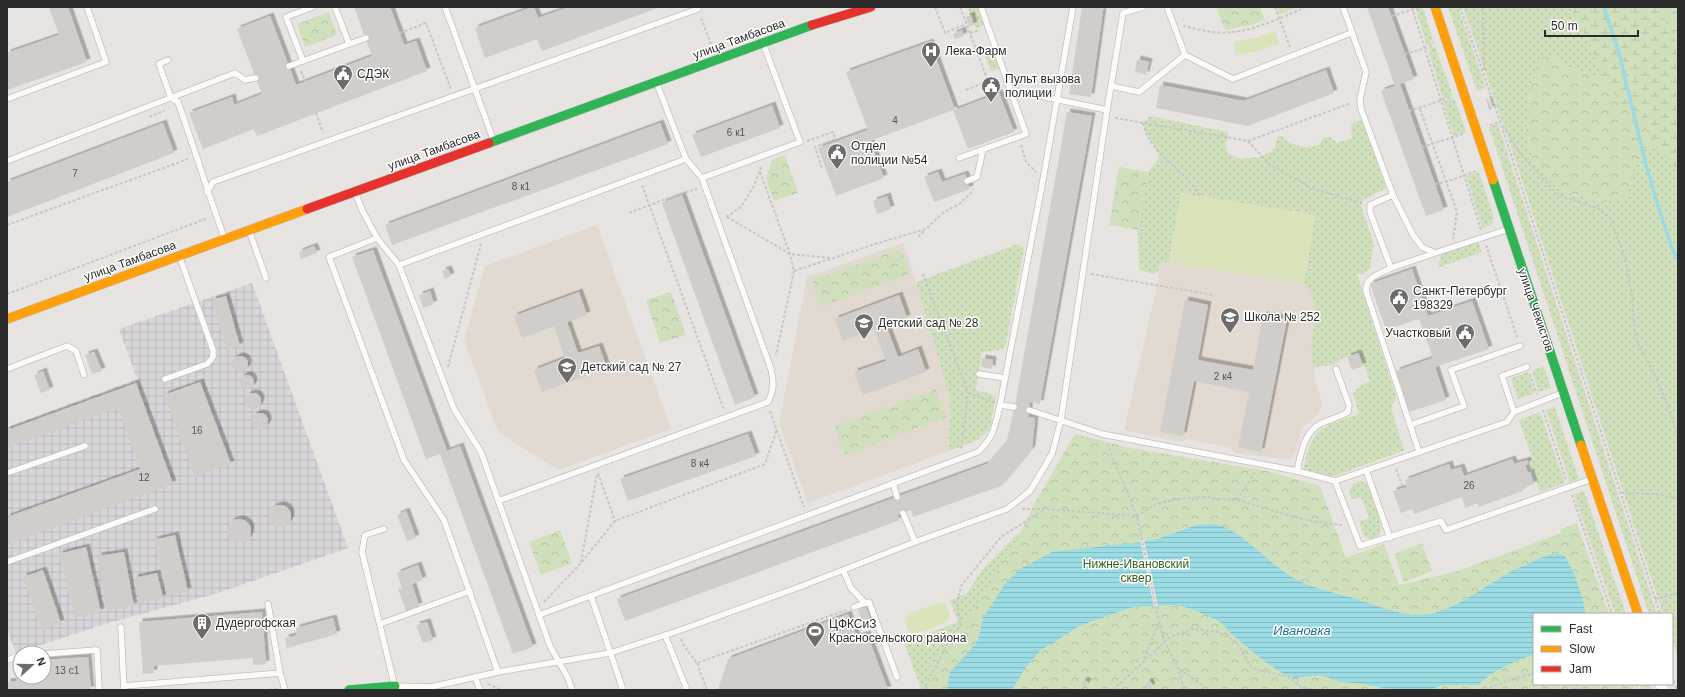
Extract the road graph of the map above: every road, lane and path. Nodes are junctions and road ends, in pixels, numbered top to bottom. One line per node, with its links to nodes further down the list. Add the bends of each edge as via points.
1 (86, 7): 50 (lane, via 106,62)
2 (313, 7): 36 (lane, via 286,17)
3 (335, 7): 30 (lane)
4 (445, 7): 44 (lane)
5 (867, 7): 29 (street, улица Тамбасова)
6 (935, 7): 24 (path, via 945,33)
7 (960, 7): 24 (path)
8 (981, 7): 39 (lane)
9 (1073, 7): 52 (lane)
10 (1143, 7): 43 (lane, via 1123,13)
11 (1167, 7): 23 (lane)
12 (1275, 7): 22 (path)
13 (1304, 7): 22 (path)
14 (1343, 7): 26 (lane)
15 (1421, 7): 19 (path)
16 (1435, 7): 28 (street, улица Чекистов)
17 (1460, 7): 38 (path)
18 (1483, 7): 38 (path)
19 (1413, 8): 21 (path); 31 (path)
20 (698, 9): 44 (lane)
21 (1392, 16)
22 (1279, 18): 23 (path, via 1261,26 1227,32 1182,26); 34 (path)
23 (1172, 20): 33 (lane)
24 (966, 24): 41 (path)
25 (400, 33): 48 (path, via 426,23)
26 (1351, 33): 34 (lane); 51 (lane, via 1366,72)
27 (366, 38): 30 (lane)
28 (1446, 41): 31 (path); 47 (street, улица Чекистов)
29 (763, 43): 42 (street, улица Тамбасова); 70 (lane, via 800,142)
30 (348, 44): 36 (lane)
31 (1425, 49): 32 (path); 53 (path)
32 (1405, 54)
33 (1185, 55): 34 (lane, via 1233,79); 43 (lane, via 1139,92)
34 (1293, 55)
35 (168, 60): 49 (lane, via 158,64)
36 (303, 61): 37 (lane)
37 (289, 66)
38 (1484, 74): 59 (path)
39 (1005, 75): 41 (path); 46 (lane)
40 (256, 78): 49 (lane, via 245,80 235,73)
41 (988, 81): 45 (path)
42 (657, 83): 64 (street, улица Тамбасова); 73 (lane)
43 (1111, 86): 57 (lane)
44 (475, 88): 48 (lane); 64 (lane)
45 (966, 90)
46 (1011, 90): 52 (lane); 61 (lane, via 1026,134)
47 (1464, 93): 53 (path); 60 (street, улица Чекистов)
48 (453, 96): 63 (lane)
49 (171, 98): 71 (lane, via 178,102); 74 (lane)
50 (7, 99)
51 (1360, 99): 65 (path); 89 (lane)
52 (1058, 100): 57 (lane); 82 (lane)
53 (1441, 101): 54 (path); 62 (path)
54 (1420, 108): 55 (path); 67 (path)
55 (1409, 111)
56 (316, 113): 63 (path)
57 (1106, 113): 58 (path); 114 (lane)
58 (1142, 123): 65 (path); 90 (path, via 1150,142 1190,182)
59 (1501, 124): 143 (path, via 1522,156 1556,194 1597,208 1610,218 1625,258 1635,334 1656,376 1671,414); 157 (path)
60 (1476, 130): 62 (path); 75 (street, улица Чекистов)
61 (1018, 137): 69 (lane); 82 (path, via 1026,162)
62 (1453, 138): 67 (path); 79 (path)
63 (326, 141): 87 (lane, via 213,182)
64 (494, 141): 88 (street, улица Тамбасова)
65 (1248, 141): 92 (path, via 1269,164 1314,189)
66 (807, 142): 76 (path, via 833,132 835,139 815,147)
67 (1433, 145): 68 (path); 84 (path)
68 (1422, 147)
69 (984, 149): 72 (lane); 80 (lane)
70 (766, 154): 77 (path); 81 (lane)
71 (197, 155): 87 (lane); 97 (path)
72 (959, 158)
73 (686, 159): 78 (lane); 81 (lane)
74 (7, 161)
75 (1488, 167): 79 (path); 99 (street, улица Чекистов)
76 (822, 168)
77 (760, 172): 95 (path, via 741,207); 108 (path)
78 (639, 176): 91 (path); 101 (lane)
79 (1464, 176): 84 (path); 103 (path)
80 (977, 177): 83 (lane); 98 (path, via 971,193 959,204 944,212)
81 (702, 178): 86 (lane)
82 (1043, 180): 127 (lane)
83 (967, 181)
84 (1446, 182): 85 (path); 106 (path, via 1457,212)
85 (1436, 184)
86 (705, 187): 91 (path); 96 (lane)
87 (207, 192): 94 (lane)
88 (354, 192): 100 (street, улица Тамбасова); 104 (lane)
89 (1393, 194): 92 (lane); 107 (lane, via 1413,235 1422,247)
90 (1200, 196)
91 (650, 205): 93 (path); 138 (path)
92 (1370, 205): 112 (lane, via 1370,212)
93 (629, 213)
94 (216, 215): 105 (lane); 117 (path)
95 (727, 217): 96 (path); 108 (path)
96 (718, 223): 123 (lane)
97 (7, 225)
98 (926, 229): 102 (path); 110 (path)
99 (1509, 229): 103 (lane); 131 (street, улица Чекистов)
100 (249, 230): 105 (street, улица Тамбасова); 116 (lane)
101 (484, 233): 111 (lane); 129 (path)
102 (918, 237)
103 (1483, 237): 106 (lane); 120 (path)
104 (377, 238): 111 (lane); 176 (lane, via 328,257 404,460 444,520)
105 (225, 239): 109 (street, улица Тамбасова)
106 (1452, 248): 107 (lane)
107 (1435, 253): 112 (lane)
108 (790, 254): 110 (path); 113 (path)
109 (179, 256): 119 (street, улица Тамбасова); 128 (lane, via 214,350 213,357 207,364)
110 (833, 258): 113 (path)
111 (399, 265): 129 (lane)
112 (1391, 268): 140 (lane, via 1369,279 1365,285)
113 (794, 271): 123 (path, via 778,351)
114 (1082, 272): 118 (path); 139 (lane)
115 (923, 274): 130 (path)
116 (266, 278)
117 (7, 294)
118 (1214, 295)
119 (7, 319)
120 (1520, 346): 140 (lane, via 1451,370 1464,406)
121 (1528, 367): 133 (path); 137 (lane, via 1502,376)
122 (7, 369): 126 (lane, via 67,346 76,351)
123 (771, 369): 132 (lane, via 774,381)
124 (1336, 369): 149 (lane, via 1349,405 1348,412 1312,430 1304,443)
125 (979, 374): 127 (lane)
126 (84, 375)
127 (1004, 378): 134 (lane)
128 (165, 379)
129 (444, 382): 161 (lane, via 454,409 481,452)
130 (968, 393): 134 (path); 146 (path)
131 (1564, 393): 133 (lane); 152 (street, улица Чекистов)
132 (768, 402): 138 (lane); 141 (path)
133 (1540, 402): 137 (lane); 155 (path)
134 (1000, 405): 135 (lane); 146 (lane, via 995,429 988,442 978,452)
135 (1014, 407)
136 (1029, 410): 139 (lane)
137 (1514, 412): 145 (lane, via 1507,422)
138 (726, 417): 161 (lane)
139 (1061, 420): 142 (lane); 163 (lane, via 1052,454 1030,491)
140 (1410, 425): 145 (lane)
141 (777, 430): 166 (path); 168 (path, via 766,464)
142 (1102, 434): 148 (lane); 167 (path)
143 (1678, 441)
144 (85, 446): 151 (lane)
145 (1419, 452): 147 (lane)
146 (960, 459): 154 (lane)
147 (1393, 461): 150 (lane); 156 (path)
148 (1261, 464): 149 (lane); 160 (path)
149 (1297, 470): 153 (lane)
150 (1366, 470): 153 (lane); 171 (lane)
151 (7, 473)
152 (1593, 479): 155 (lane); 185 (street, улица Чекистов)
153 (1335, 481): 169 (lane)
154 (893, 483): 158 (lane); 166 (lane)
155 (1569, 487): 171 (lane, via 1446,530 1441,521); 184 (path)
156 (1403, 488)
157 (1621, 493): 159 (path, via 1649,493); 179 (path)
158 (897, 497)
159 (1678, 499)
160 (1237, 500): 167 (path, via 1204,497 1177,499 1156,504); 169 (path, via 1317,522)
161 (498, 502): 183 (lane)
162 (155, 508): 173 (lane)
163 (1007, 509): 164 (path); 172 (lane)
164 (1046, 509): 167 (path); 217 (path, via 1001,537 961,586 957,603 961,623 949,638)
165 (903, 512): 172 (lane)
166 (807, 515): 178 (lane)
167 (1137, 516): 187 (path)
168 (616, 521): 174 (path); 174 (path, via 598,472)
169 (1351, 526): 171 (lane, via 1360,546)
170 (384, 529): 188 (lane, via 365,535 362,552)
171 (1390, 538)
172 (915, 542): 175 (lane)
173 (7, 562)
174 (581, 563): 183 (path)
175 (843, 570): 180 (lane, via 851,588); 190 (lane)
176 (470, 591): 188 (lane); 199 (lane)
177 (1678, 593): 179 (path)
178 (591, 596): 183 (lane); 194 (lane)
179 (1655, 599): 186 (path)
180 (864, 603): 182 (lane); 203 (lane, via 869,602)
181 (268, 604): 200 (lane)
182 (854, 607): 197 (path)
183 (538, 612): 196 (lane, via 550,646)
184 (1612, 613)
185 (1638, 613)
186 (1660, 613)
187 (1158, 622): 191 (path); 195 (path)
188 (380, 624): 205 (lane)
189 (121, 626): 206 (lane)
190 (664, 635): 194 (lane); 215 (lane)
191 (1165, 642): 195 (path); 198 (path); 221 (path, via 1178,633 1192,629 1218,632 1232,638 1251,667 1261,672 1287,676 1301,687)
192 (684, 646): 197 (path)
193 (52, 653): 209 (lane, via 97,650)
194 (610, 653): 196 (lane); 214 (lane)
195 (1144, 660): 218 (path)
196 (559, 661): 199 (lane); 213 (lane)
197 (697, 663): 216 (path)
198 (1178, 668): 219 (path); 220 (path)
199 (498, 672): 202 (lane)
200 (280, 673): 206 (lane); 210 (lane)
201 (1533, 673): 222 (path)
202 (475, 677): 208 (lane); 212 (lane)
203 (897, 677)
204 (1673, 679): 223 (path)
205 (395, 684): 207 (street); 208 (lane)
206 (124, 688)
207 (383, 688): 211 (street)
208 (432, 688)
209 (99, 690)
210 (285, 690)
211 (349, 690)
212 (480, 690)
213 (572, 690)
214 (623, 690)
215 (687, 690)
216 (707, 690)
217 (923, 690)
218 (1113, 690)
219 (1184, 690)
220 (1209, 690)
221 (1317, 690)
222 (1485, 690)
223 (1677, 690)

